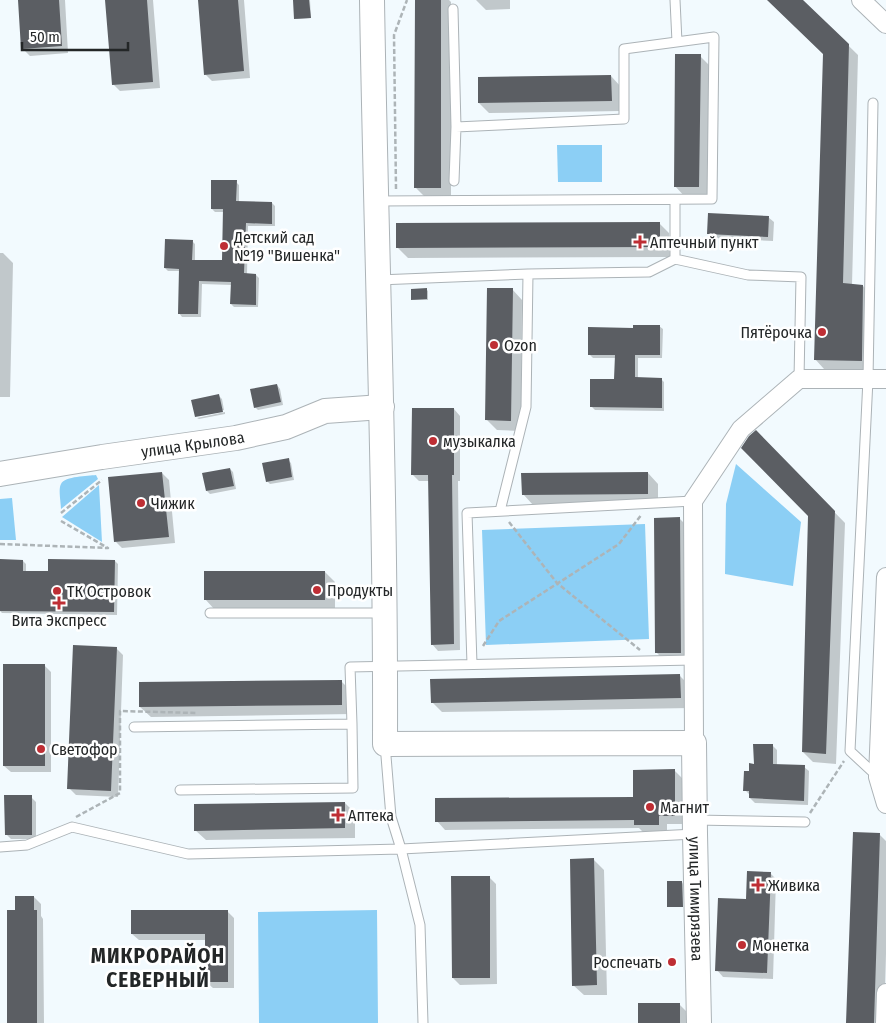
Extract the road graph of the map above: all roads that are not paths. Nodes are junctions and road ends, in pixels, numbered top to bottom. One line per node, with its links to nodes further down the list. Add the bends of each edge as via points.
1 (372, 0): 11 (street)
2 (676, 0): 6 (lane)
3 (861, 0): 5 (street)
4 (454, 9): 8 (lane)
5 (886, 24)
6 (677, 42): 8 (lane, via 624,49 624,119); 10 (lane, via 714,38 712,199)
7 (873, 103): 16 (lane)
8 (456, 127): 9 (lane)
9 (454, 181)
10 (675, 200): 11 (lane); 12 (lane)
11 (386, 201): 14 (street)
12 (676, 259): 13 (lane, via 650,272); 15 (lane, via 748,275 801,277)
13 (528, 274): 14 (lane); 21 (lane, via 526,407)
14 (378, 280): 18 (street)
15 (798, 379): 16 (street); 20 (street, via 741,430)
16 (868, 379): 17 (street); 32 (lane, via 850,751)
17 (886, 379)
18 (382, 407): 19 (street, улица Крылова, via 325,410 286,427 236,438); 24 (street)
19 (0, 474)
20 (693, 501): 21 (lane); 25 (street)
21 (500, 511): 26 (lane, via 467,513)
22 (886, 577): 32 (street)
23 (210, 613): 24 (lane)
24 (385, 613): 27 (street)
25 (694, 660): 26 (lane); 30 (street)
26 (472, 664): 27 (lane)
27 (385, 666): 28 (lane, via 350,667); 31 (street)
28 (352, 724): 29 (lane); 33 (lane, via 353,788)
29 (134, 727)
30 (694, 743): 31 (street); 36 (street, улица Тимирязева)
31 (385, 744): 38 (lane, via 391,817)
32 (878, 777): 34 (street)
33 (180, 790)
34 (886, 804)
35 (805, 822): 36 (lane)
36 (695, 827): 38 (lane); 41 (street, улица Тимирязева)
37 (0, 847): 38 (lane, via 28,845 72,827 188,854)
38 (401, 848): 40 (lane, via 420,925)
39 (886, 993): 42 (street)
40 (423, 1023)
41 (699, 1023)
42 (885, 1023)

